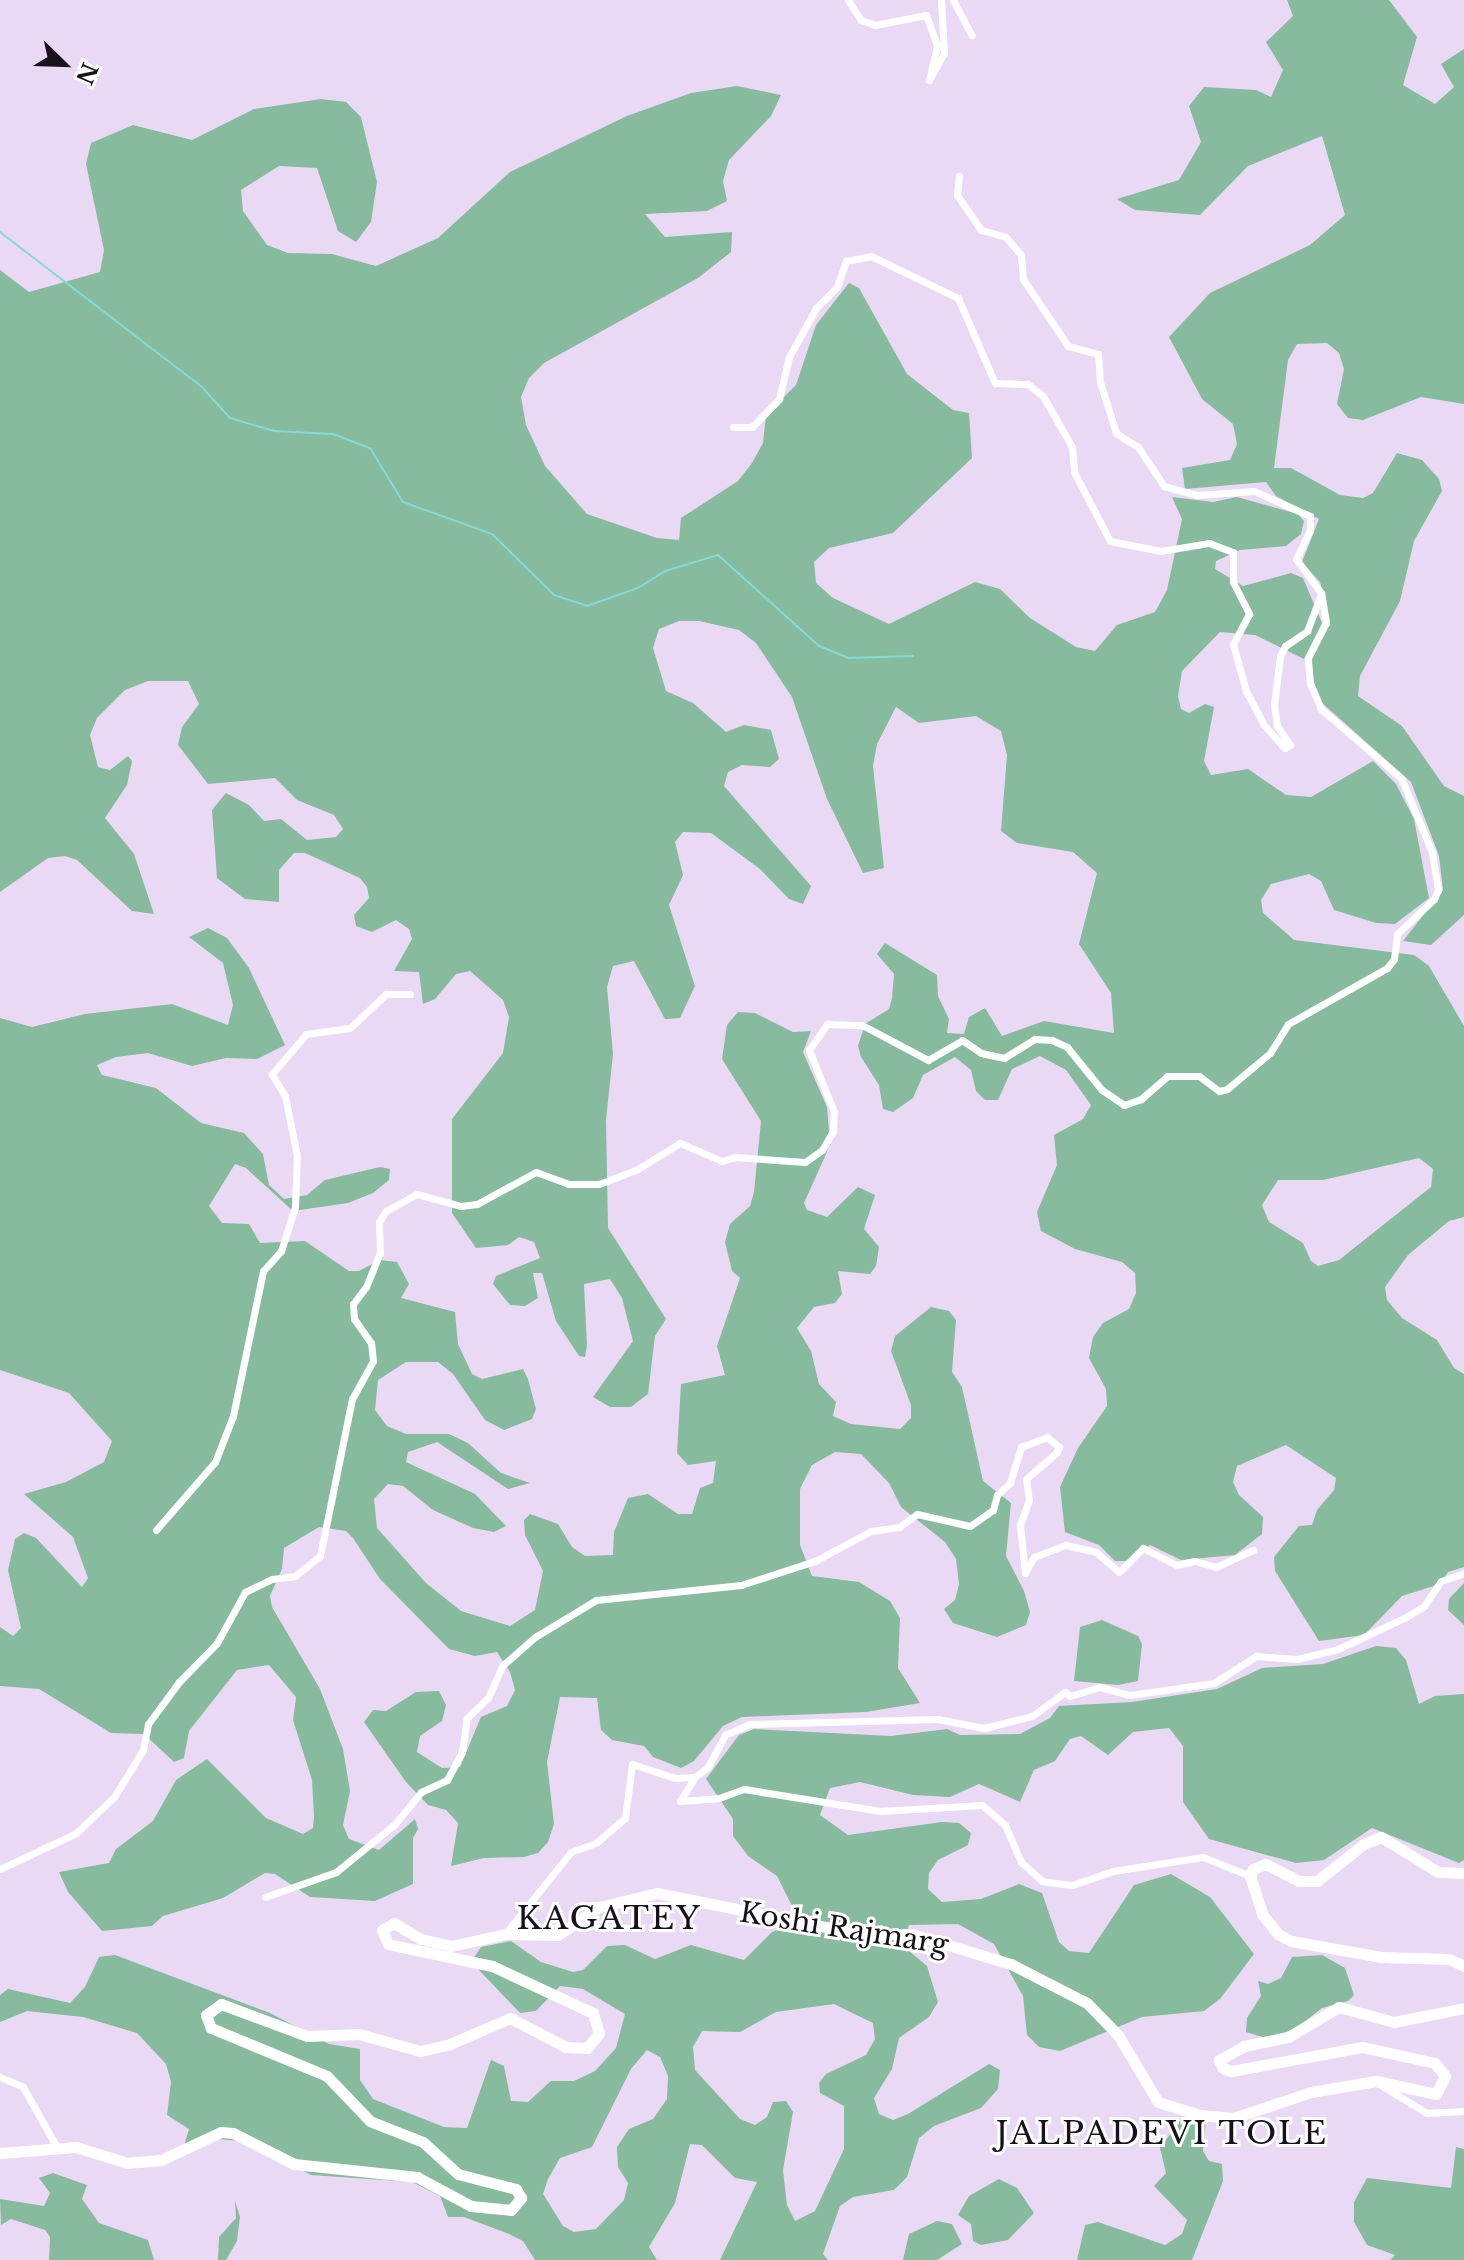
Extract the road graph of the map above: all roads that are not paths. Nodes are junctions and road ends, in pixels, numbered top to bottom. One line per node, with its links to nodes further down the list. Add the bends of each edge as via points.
1 (848, 0): 2 (street, via 861,20 875,25 926,15 937,46 929,80 944,53)
2 (941, 0)
3 (953, 0): 4 (street)
4 (972, 35)
5 (959, 176): 7 (street, via 957,195 981,230 1006,237 1021,255 1023,279 1068,346 1098,354 1100,382 1116,433 1138,447 1164,486 1197,495 1254,491 1310,516 1310,530 1296,559)
6 (733, 427): 7 (street, via 752,427 779,399 789,357 816,308 837,287 846,261 871,256 958,298 995,383 1028,384 1043,396 1072,447 1074,472 1113,544 1177,551 1209,543 1233,552 1233,582 1249,614 1233,644 1246,691 1264,725 1285,748 1290,742 1277,726 1274,705 1280,656 1307,631)
7 (1321, 593): 13 (street, via 1326,623 1306,668 1316,699 1337,725 1401,778 1432,852 1438,890 1397,934 1387,968 1288,1024 1270,1053 1219,1091 1199,1076 1167,1076 1141,1099 1124,1105 1102,1090 1067,1047 1052,1040 1035,1039 1004,1058 981,1053 962,1040 928,1060 862,1025 827,1024 809,1050 834,1112 833,1131 822,1150 805,1162 722,1161 680,1143 636,1170 599,1184 569,1184 536,1172 477,1204 461,1206 417,1194 386,1211 379,1222 380,1253 353,1304 354,1319 371,1343 373,1361 352,1399 320,1556 295,1576 272,1579 245,1592 217,1643 148,1724 143,1750 114,1797 76,1833)
8 (410, 994): 9 (street, via 386,994 350,1028 306,1034 272,1074 285,1096 297,1156 295,1207 281,1251 263,1271 233,1416 215,1462)
9 (156, 1530)
10 (1253, 1550): 16 (street, via 1216,1567 1195,1561 1177,1565 1143,1548 1119,1572 1096,1552 1066,1545 1034,1557 1025,1573 1020,1525 1029,1500 1026,1479 1059,1447 1041,1437 1021,1447 1010,1483 997,1495 993,1510 970,1526 917,1514 899,1527 871,1531 815,1561 741,1585 596,1600 535,1637 503,1665 488,1698 467,1718 462,1752 447,1780 421,1792 395,1824 336,1872)
11 (1464, 1573): 12 (street, via 1441,1581 1424,1606 1406,1617 1328,1653 1286,1659 1256,1656 1214,1683 1130,1695 1100,1687 1070,1696 1065,1692 1032,1716 984,1728 937,1719 750,1724 725,1735 708,1767)
12 (695, 1777): 15 (street, via 680,1801 749,1789 880,1811 982,1805 1005,1825 1021,1862 1042,1881 1072,1885 1113,1871 1203,1857); 17 (street, via 675,1778 632,1764 625,1818 596,1843 571,1852)
13 (0, 1869)
14 (1464, 1873): 15 (main road, via 1438,1872 1381,1837 1365,1843 1317,1881 1299,1881 1265,1864)
15 (1250, 1876): 18 (main road, via 1262,1914 1291,1941 1382,1957 1449,1959)
16 (265, 1897)
17 (505, 1934): 21 (main road, Koshi Rajmarg, via 558,1935 599,1907 657,1893 860,1934 912,1934 1011,1964 1087,2003 1118,2035 1150,2094 1175,2111 1233,2118 1311,2092); 23 (main road, Koshi Rajmarg, via 451,1946 421,1939 394,1923 385,1925 381,1935 401,1948 492,1966 578,2005 599,2021 591,2046 566,2047 510,2018 420,2051 359,2034 307,2036 221,2004 206,2015 211,2028 327,2076 370,2121 423,2142 458,2174 520,2193 519,2204 511,2210 460,2201 417,2177 294,2164 233,2133 221,2132 161,2160 136,2163 105,2159 76,2147)
18 (1464, 1966)
19 (1464, 2008): 21 (main road, Koshi Rajmarg, via 1394,2022 1339,2007 1288,2037 1244,2046 1219,2060 1231,2071 1348,2046 1430,2061 1445,2076 1436,2094)
20 (0, 2077): 23 (street, via 23,2087)
21 (1376, 2081): 22 (street, via 1427,2113)
22 (1464, 2111)
23 (58, 2149): 24 (main road)
24 (0, 2153)

